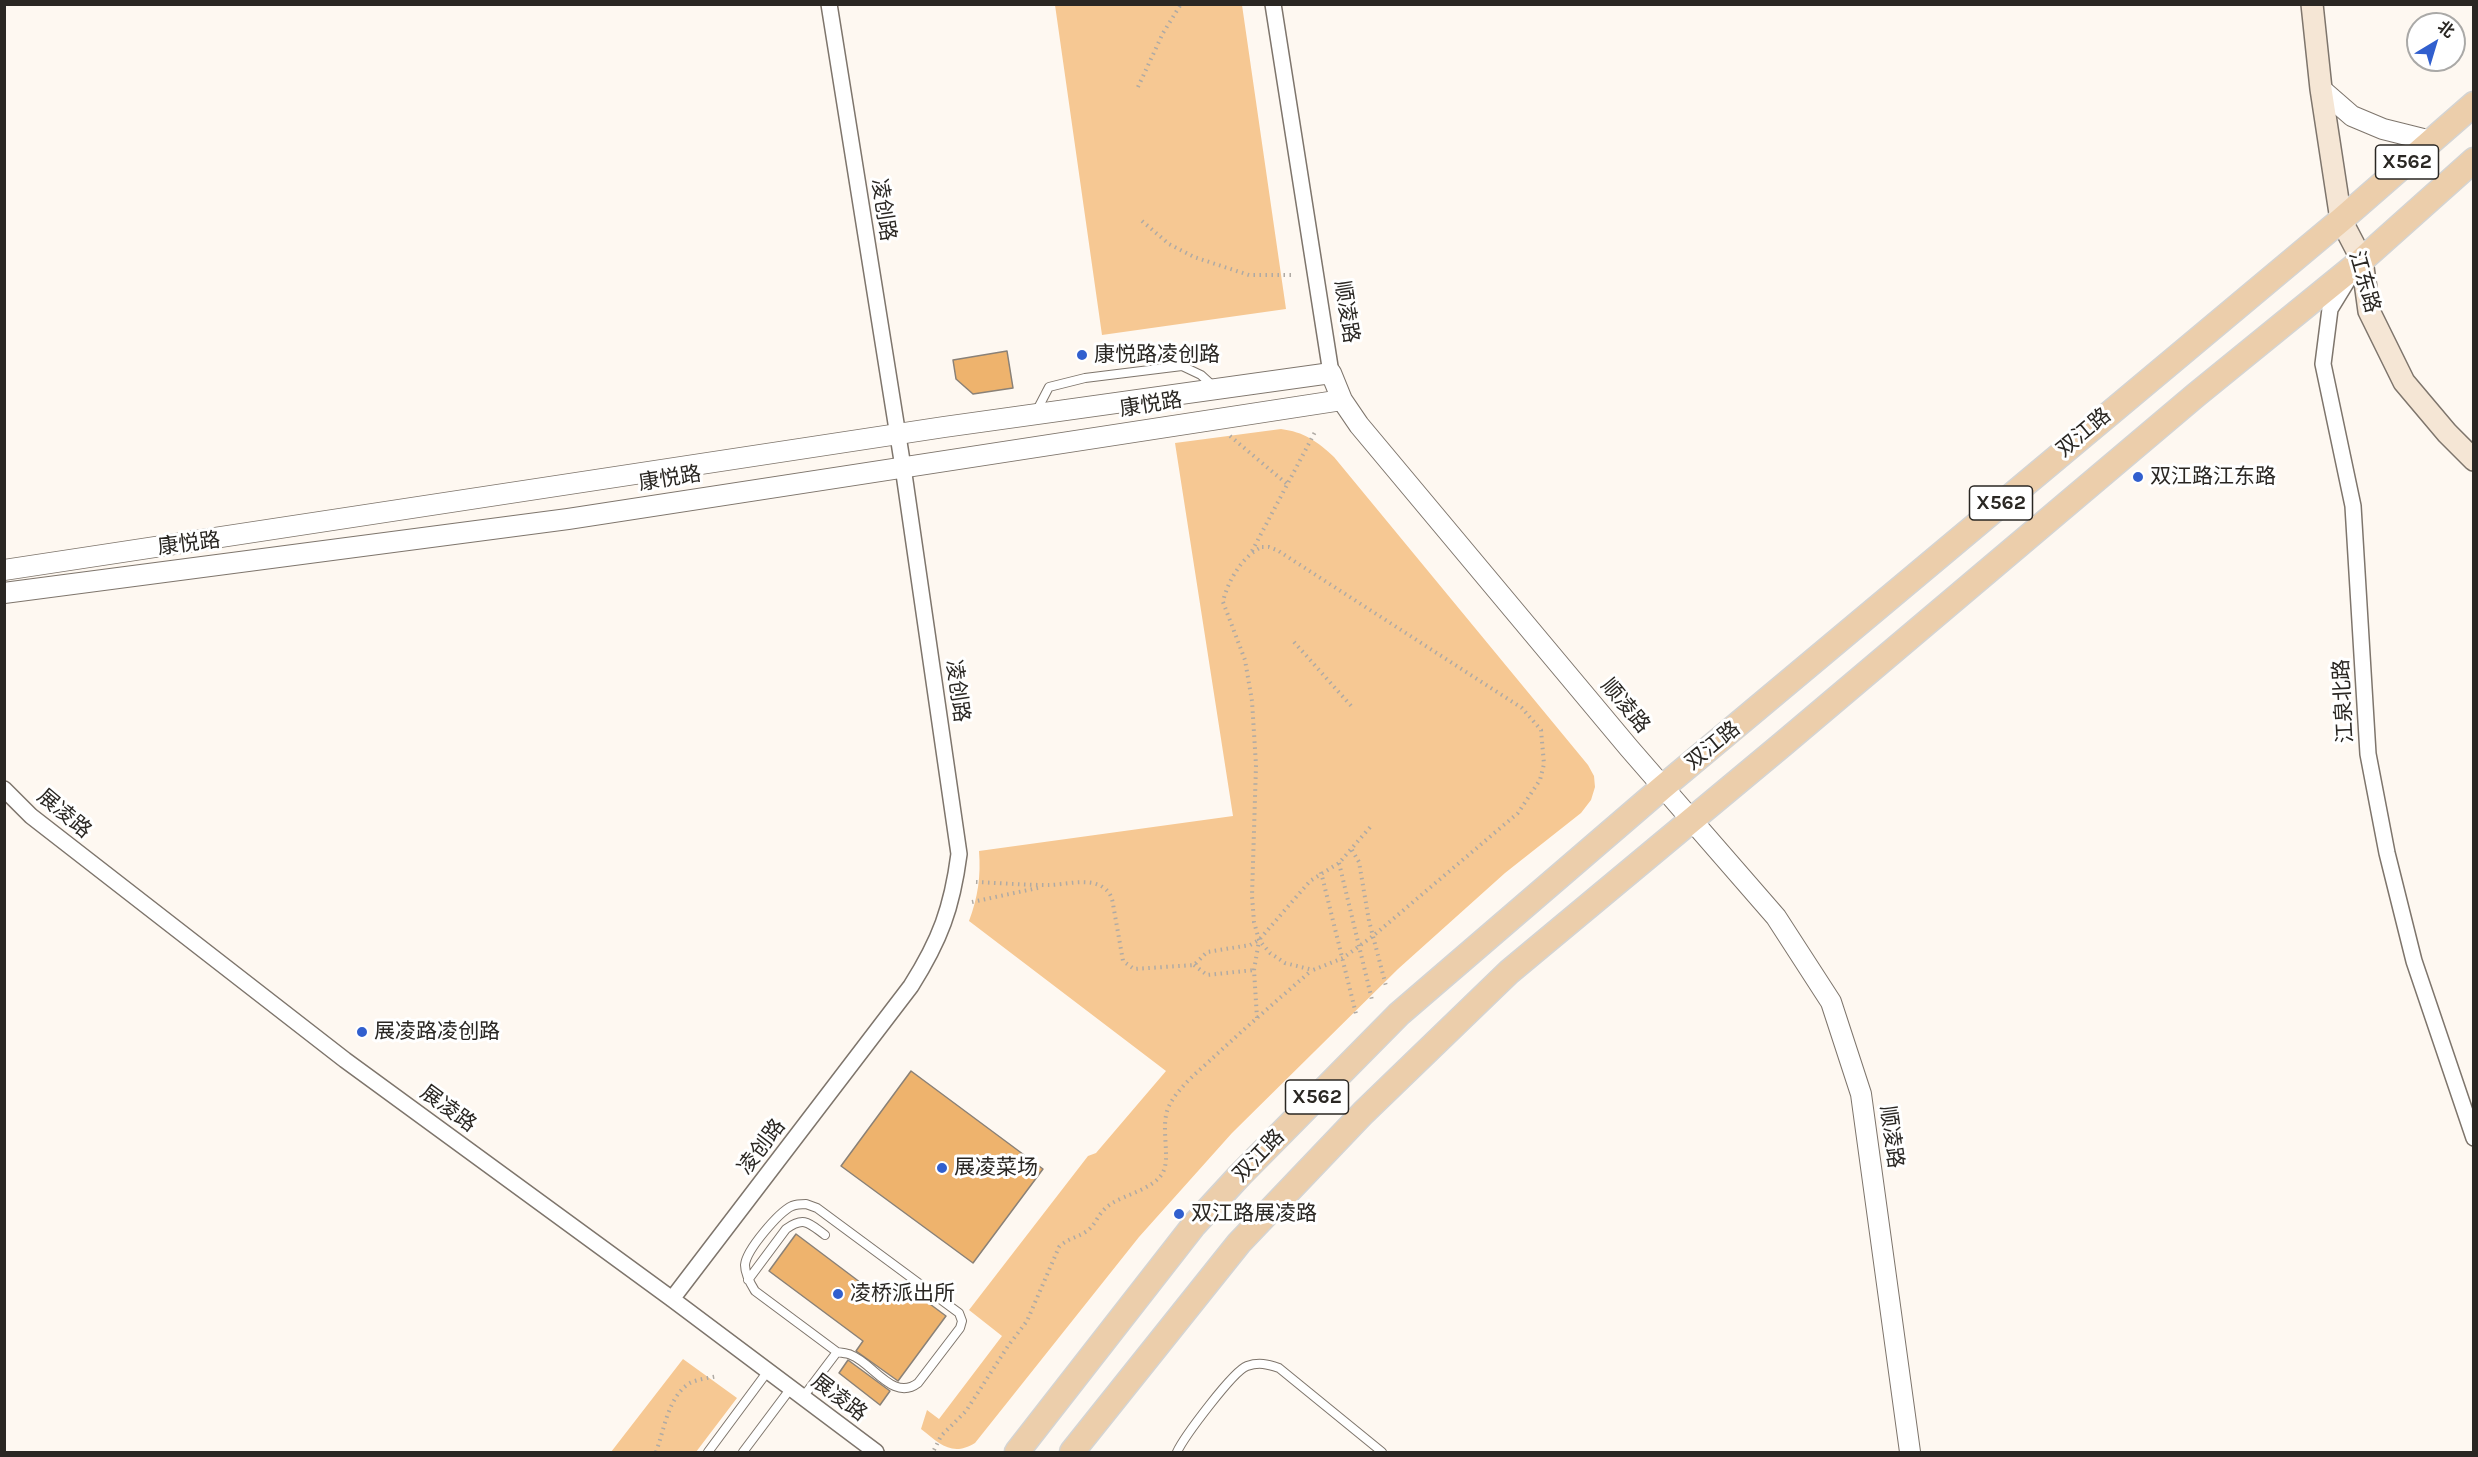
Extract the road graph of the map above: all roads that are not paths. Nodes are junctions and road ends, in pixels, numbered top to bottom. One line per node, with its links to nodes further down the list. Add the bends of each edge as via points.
1 (829, 4): 14 (street, 凌创路)
2 (1273, 4): 10 (street, 顺凌路)
3 (2312, 4): 4 (main road, 江东路)
4 (2321, 89): 6 (street, via 2352,116 2382,129); 8 (main road, 江东路)
5 (2474, 104): 6 (main road, 双江路 / X562)
6 (2431, 141): 8 (main road, 双江路 / X562)
7 (2474, 160): 9 (main road, 双江路 / X562)
8 (2340, 220): 9 (main road, 江东路); 19 (main road, 双江路 / X562)
9 (2362, 260): 15 (main road, 江东路, via 2369,311 2404,381); 21 (main road, 双江路 / X562); 22 (street, 江泉北路, via 2330,309 2323,364 2354,506 2368,754 2414,961)
10 (1331, 373): 11 (street, 康悦路); 12 (street, 顺凌路)
11 (1216, 390): 13 (street, 康悦路); 13 (lane, via 1201,375 1182,366 1085,378 1049,387)
12 (1342, 400): 16 (street, 康悦路); 19 (street, 顺凌路)
13 (1035, 413): 14 (street, 康悦路)
14 (898, 434): 16 (street, 凌创路); 17 (street, 康悦路)
15 (2474, 460)
16 (903, 467): 18 (street, 康悦路, via 568,519); 25 (street, 凌创路, via 959,854 954,894 929,958 911,986)
17 (4, 570)
18 (4, 593)
19 (1663, 787): 21 (street, 顺凌路); 32 (main road, 双江路 / X562, via 1399,1014 1240,1175 1194,1226)
20 (4, 789): 25 (street, 展凌路, via 31,816 345,1060)
21 (1691, 821): 33 (main road, 双江路 / X562, via 1509,972 1356,1121 1239,1243); 36 (street, 顺凌路, via 1776,917 1831,1002 1861,1094)
22 (2474, 1138)
23 (825, 1235): 24 (lane, via 808,1222 795,1223 786,1229)
24 (748, 1280): 26 (lane, via 761,1297); 26 (lane, via 747,1257 777,1218 795,1205 806,1204 818,1208 952,1307 962,1321 911,1388 893,1385 853,1355)
25 (672, 1299): 27 (street, 展凌路)
26 (837, 1352): 28 (lane)
27 (768, 1371): 28 (street, 展凌路); 29 (lane)
28 (797, 1392): 30 (lane); 31 (street, 展凌路)
29 (708, 1452)
30 (743, 1452)
31 (876, 1452)
32 (1017, 1452)
33 (1072, 1452)
34 (1177, 1452): 35 (lane, via 1232,1378 1245,1366 1264,1363 1279,1368)
35 (1382, 1452)
36 (1910, 1452)

